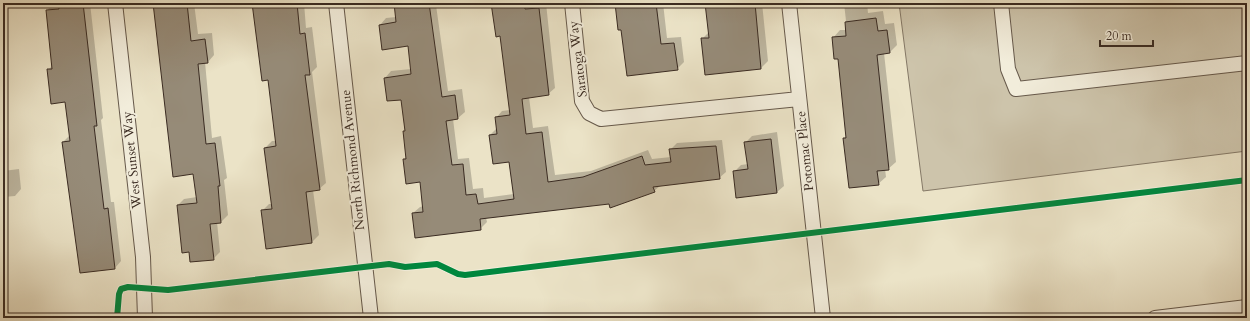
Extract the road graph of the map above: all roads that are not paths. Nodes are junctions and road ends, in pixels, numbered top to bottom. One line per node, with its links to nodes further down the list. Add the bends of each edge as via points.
1 (115, 3): 10 (street, West Sunset Way, via 143,257)
2 (336, 3): 11 (street, North Richmond Avenue)
3 (572, 3): 8 (street, Saratoga Way, via 582,100)
4 (789, 3): 7 (street)
5 (1001, 3): 6 (street, via 1008,69 1016,89)
6 (1247, 64)
7 (799, 99): 8 (street, Potomac Place, via 601,119); 12 (street, Potomac Place)
8 (589, 113)
9 (1247, 307): 13 (street)
10 (145, 318)
11 (371, 318)
12 (824, 318)
13 (1155, 318)

